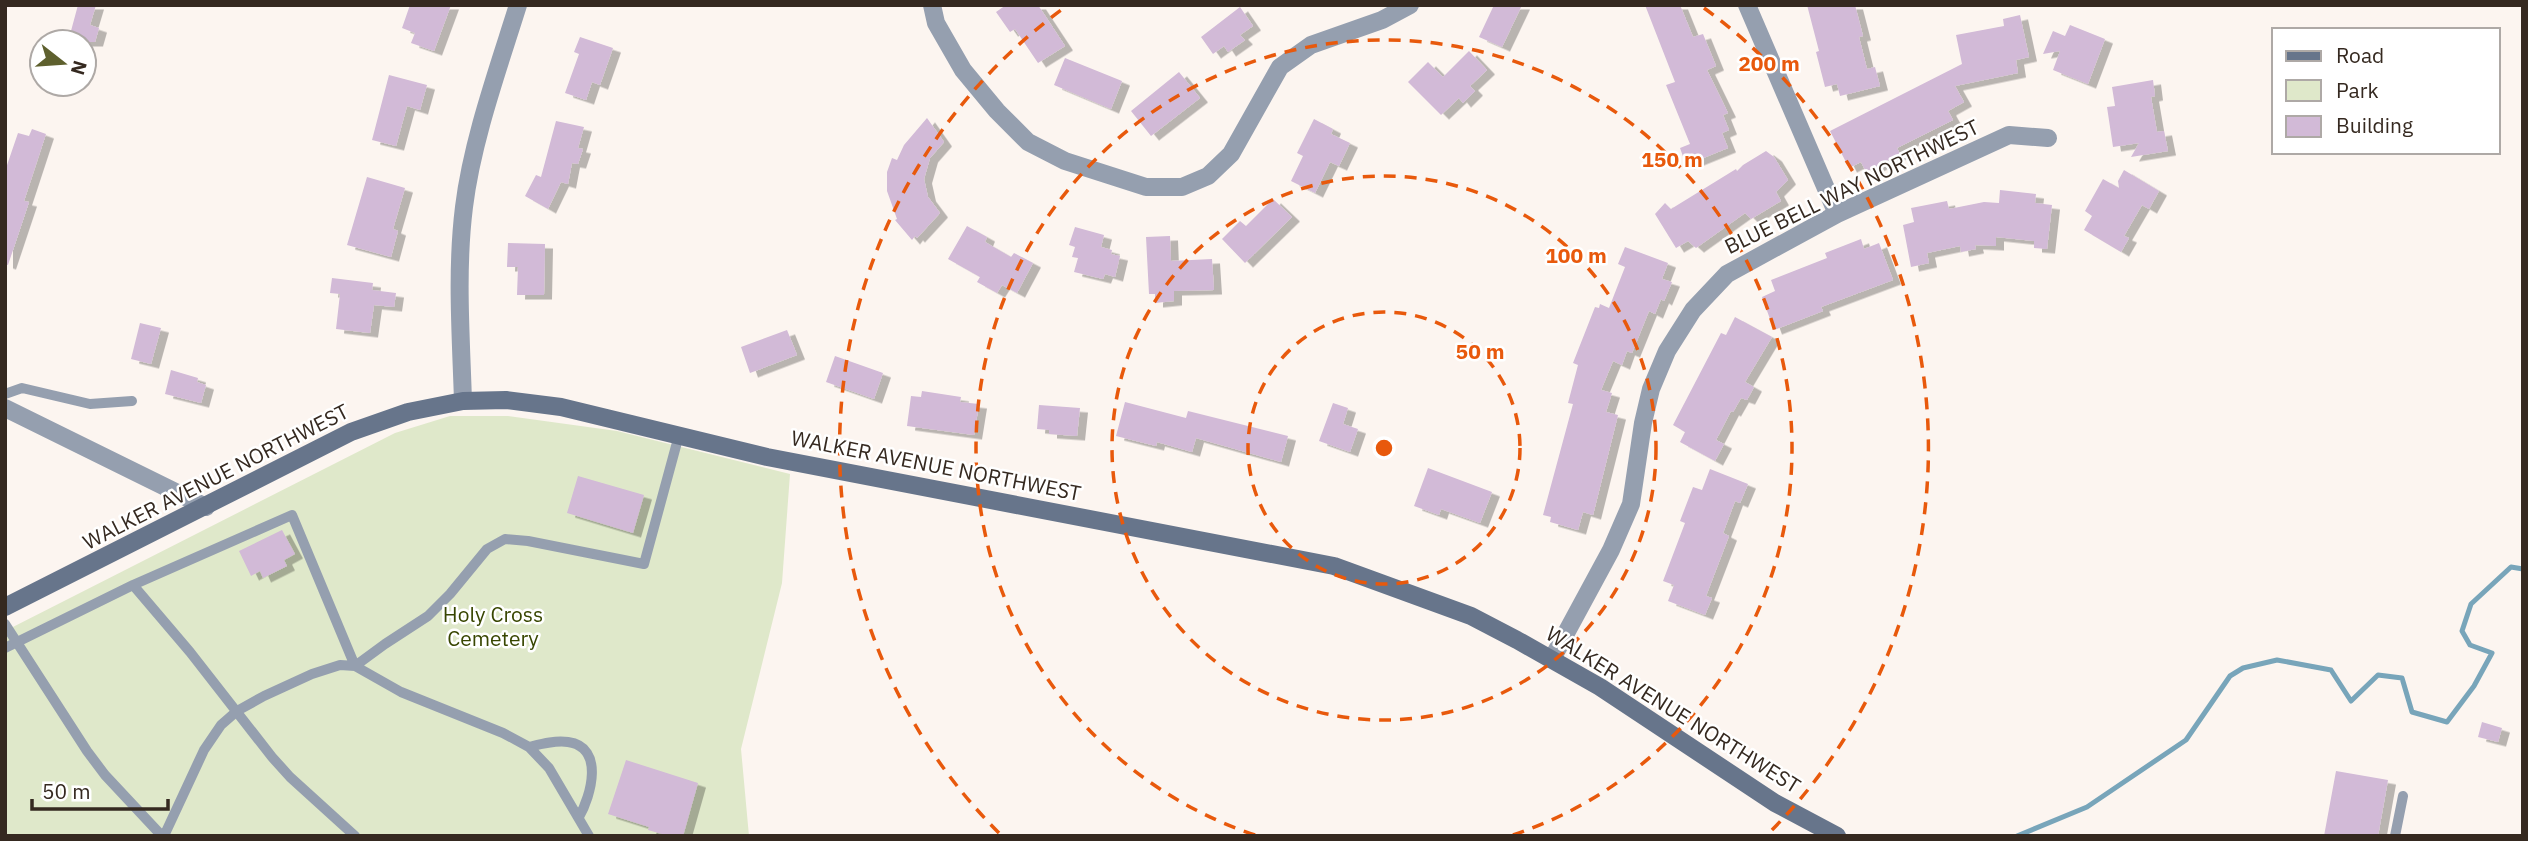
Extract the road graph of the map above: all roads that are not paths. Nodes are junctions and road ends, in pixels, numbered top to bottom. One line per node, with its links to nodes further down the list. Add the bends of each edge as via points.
1 (518, 5): 9 (street, via 464,207 460,289)
2 (932, 5): 3 (street, via 936,23 963,70 1028,142 1065,161 1146,187 1182,187 1208,176 1231,154 1280,67 1311,45)
3 (1410, 5)
4 (1747, 5): 6 (street)
5 (2048, 138): 6 (street, BLUE BELL WAY NORTHWEST, via 2009,135)
6 (1837, 214): 18 (street, BLUE BELL WAY NORTHWEST, via 1727,274 1693,310 1667,351 1651,390 1631,504)
7 (5, 394): 8 (lane, via 22,388 90,404)
8 (132, 401)
9 (463, 401): 11 (main road, WALKER AVENUE NORTHWEST, via 506,400 561,407); 12 (main road, WALKER AVENUE NORTHWEST, via 408,412 351,432)
10 (5, 408): 12 (street)
11 (679, 435): 18 (main road, WALKER AVENUE NORTHWEST, via 766,457 1334,566 1471,616); 19 (lane, via 644,564 505,539 486,549 428,616)
12 (206, 507): 14 (main road, WALKER AVENUE NORTHWEST)
13 (133, 585): 16 (lane); 19 (lane, via 292,515); 20 (lane)
14 (5, 607)
15 (5, 624): 16 (lane)
16 (16, 642): 17 (lane); 24 (lane, via 105,775)
17 (5, 648)
18 (1552, 659): 27 (main road, WALKER AVENUE NORTHWEST, via 1775,803)
19 (355, 666): 20 (lane, via 319,671); 21 (lane, via 401,692)
20 (237, 711): 24 (lane, via 204,750); 25 (lane, via 290,777)
21 (529, 747): 23 (lane, via 549,768); 23 (lane, via 566,741 582,748 593,781)
22 (2403, 796): 28 (lane)
23 (579, 817): 26 (lane)
24 (163, 836)
25 (355, 836)
26 (589, 836)
27 (1837, 836)
28 (2395, 836)

